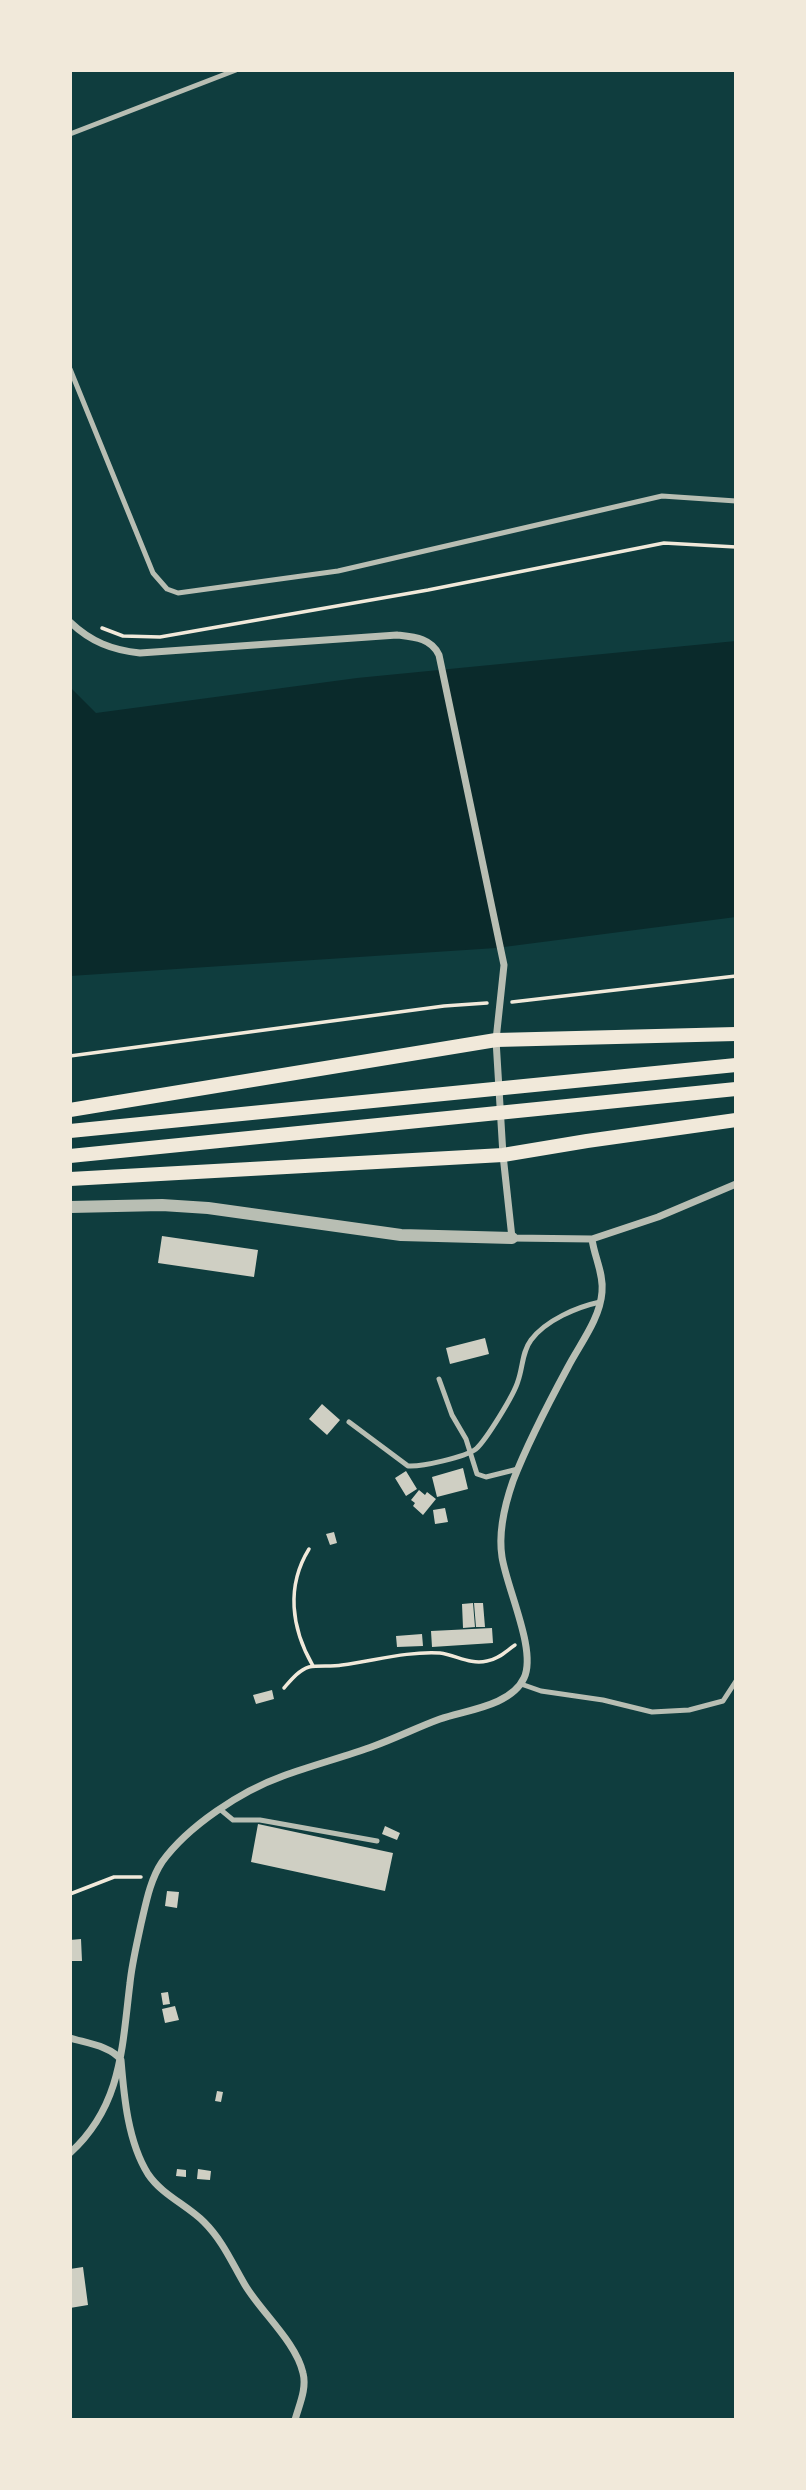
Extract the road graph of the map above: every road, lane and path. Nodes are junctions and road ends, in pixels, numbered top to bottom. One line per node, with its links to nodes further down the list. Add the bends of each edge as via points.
1 (236, 70): 2 (lane)
2 (70, 134)
3 (70, 369): 4 (lane, via 153,573 167,589 178,593 338,571 662,496)
4 (736, 501)
5 (736, 547): 7 (path, via 664,543 160,638 123,636 99,627)
6 (70, 622): 7 (street)
7 (80, 632): 9 (street, via 108,647 140,653 397,635 424,640 436,649 502,949 505,979)
8 (736, 976): 9 (path)
9 (500, 1002): 11 (street); 12 (path)
10 (736, 1034): 11 (main road)
11 (496, 1040): 15 (main road); 18 (street)
12 (70, 1056)
13 (736, 1065): 17 (main road)
14 (736, 1089): 19 (main road)
15 (70, 1110)
16 (736, 1120): 18 (main road)
17 (70, 1131)
18 (503, 1155): 20 (main road); 23 (street)
19 (70, 1156)
20 (70, 1179)
21 (736, 1184): 24 (street)
22 (70, 1207): 23 (street, via 208,1208 401,1235)
23 (512, 1238): 24 (street)
24 (592, 1239): 25 (street, via 601,1280)
25 (600, 1303): 28 (lane, via 578,1308 531,1339 512,1396); 29 (street)
26 (439, 1379): 28 (lane)
27 (349, 1422): 28 (lane, via 408,1466)
28 (470, 1452): 29 (lane, via 474,1470 481,1476)
29 (518, 1469): 31 (street, via 504,1515 502,1555)
30 (309, 1549): 32 (path, via 296,1574 293,1598)
31 (525, 1640): 32 (path, via 486,1662 434,1653); 34 (street, via 528,1661)
32 (313, 1666): 35 (path)
33 (736, 1681): 34 (lane, via 723,1701 689,1710 652,1712)
34 (521, 1684): 36 (street, via 498,1700 280,1777)
35 (284, 1688)
36 (221, 1810): 37 (lane, via 233,1820 260,1820); 38 (street, via 180,1841)
37 (377, 1841)
38 (153, 1880): 39 (path, via 114,1877); 41 (street, via 135,1952)
39 (70, 1894)
40 (70, 2038): 41 (street, via 109,2050)
41 (121, 2060): 42 (street, via 96,2122); 43 (street, via 131,2130 149,2174 216,2235 300,2363 304,2387)
42 (70, 2153)
43 (295, 2420)

